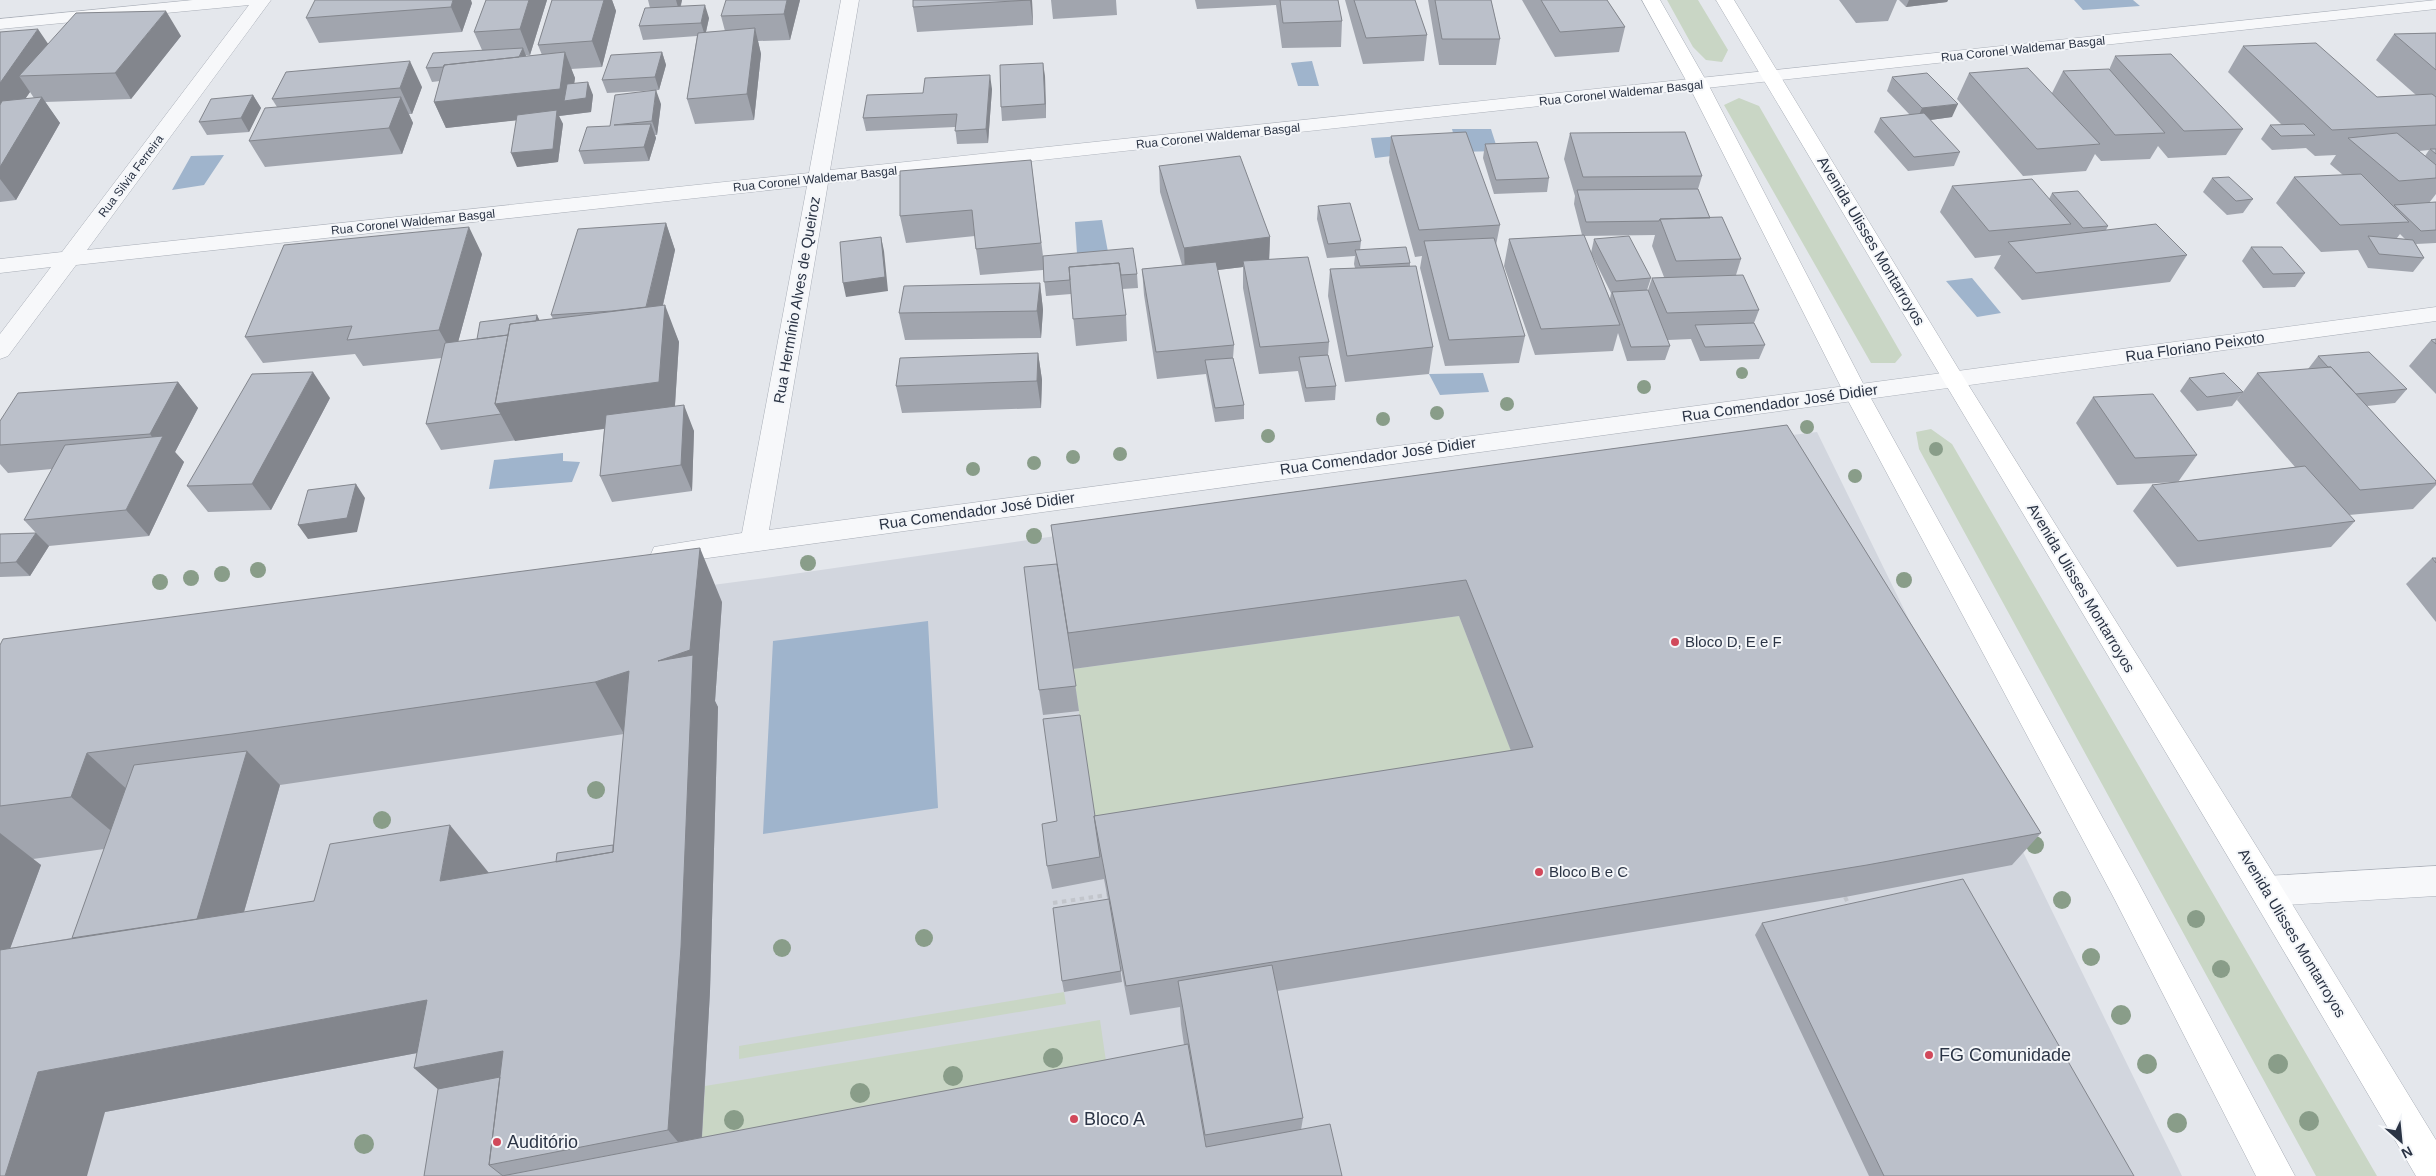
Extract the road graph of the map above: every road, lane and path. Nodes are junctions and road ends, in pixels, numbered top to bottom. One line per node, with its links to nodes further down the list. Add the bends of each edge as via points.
1 (249, 0): 7 (street)
2 (262, 0): 11 (street, Rua Silvia Ferreira)
3 (850, 0): 10 (street, Rua Hermínio Alves de Queiroz)
4 (1651, 0): 9 (main road)
5 (1725, 0): 8 (main road, Avenida Ulisses Montarroyos)
6 (2436, 4): 8 (street, Rua Coronel Waldemar Basgal)
7 (0, 24)
8 (1773, 77): 9 (street, Rua Coronel Waldemar Basgal); 15 (main road, Avenida Ulisses Montarroyos)
9 (1698, 84): 10 (street, Rua Coronel Waldemar Basgal); 16 (main road)
10 (819, 178): 11 (street, Rua Coronel Waldemar Basgal); 17 (street, Rua Hermínio Alves de Queiroz)
11 (69, 259): 12 (street, Rua Coronel Waldemar Basgal); 14 (street, Rua Silvia Ferreira)
12 (0, 266)
13 (2436, 314): 15 (street, Rua Floriano Peixoto)
14 (0, 351)
15 (1954, 381): 16 (street, Rua Comendador José Didier); 20 (main road, Avenida Ulisses Montarroyos)
16 (1856, 392): 17 (street, Rua Comendador José Didier); 26 (main road, via 2126,890)
17 (754, 542): 18 (street, Rua Comendador José Didier)
18 (636, 558)
19 (2436, 881): 20 (street)
20 (2267, 891): 25 (main road, Avenida Ulisses Montarroyos)
21 (1107, 895): 23 (path)
22 (1844, 897): 24 (path)
23 (1054, 903)
24 (1853, 912)
25 (2436, 1175)
26 (2276, 1176)

